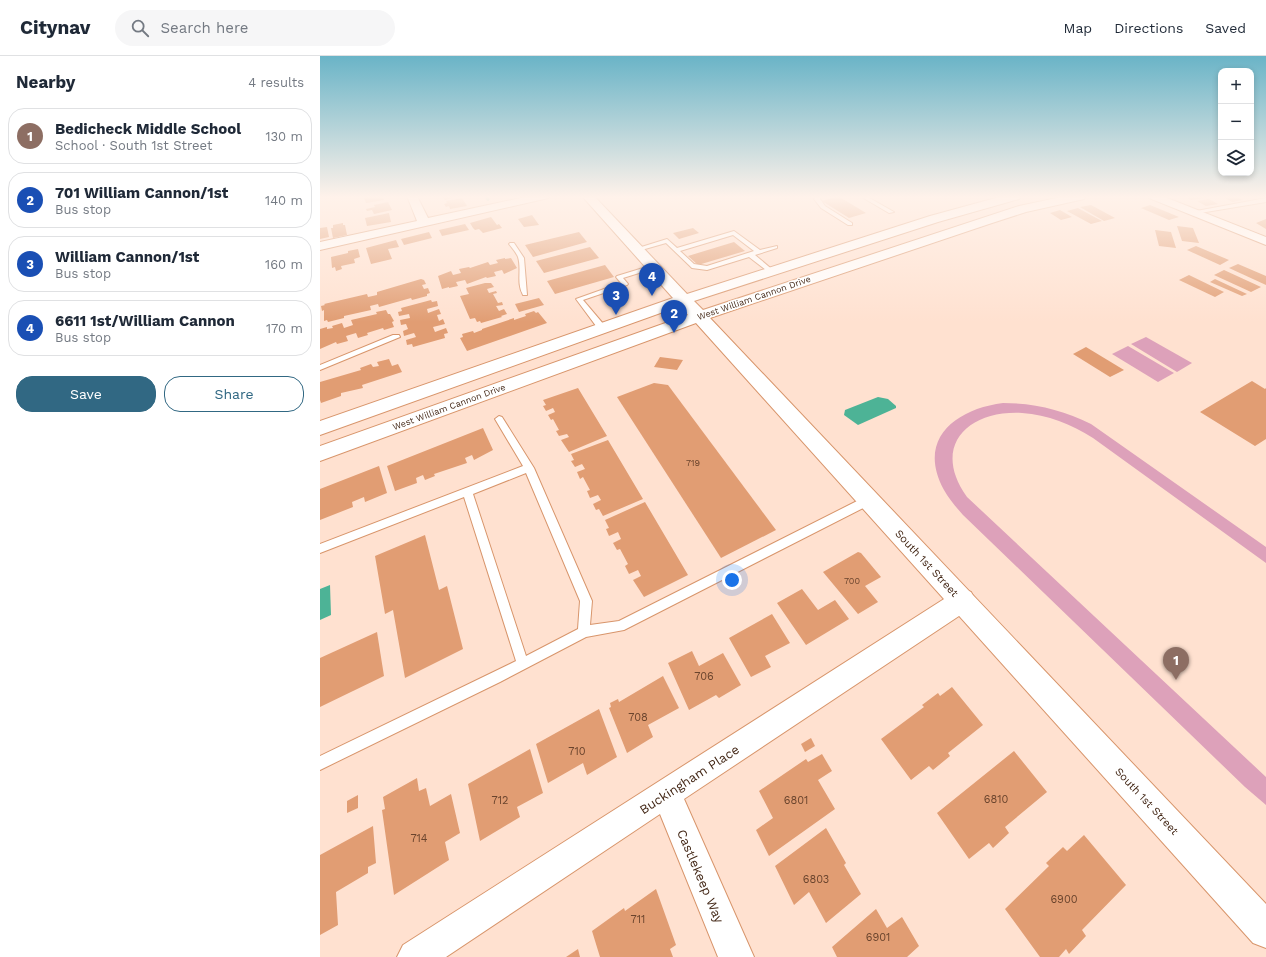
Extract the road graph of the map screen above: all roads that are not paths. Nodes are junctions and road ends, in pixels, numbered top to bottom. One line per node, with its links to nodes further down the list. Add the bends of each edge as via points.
1 (354, 238): 8 (street)
2 (628, 238): 10 (main road, South 1st Street)
3 (717, 238): 11 (lane)
4 (741, 238): 12 (lane)
5 (877, 238): 15 (main road, West William Cannon Drive)
6 (928, 238): 17 (main road, West William Cannon Drive)
7 (512, 244): 16 (lane, via 520,252 524,268 522,288)
8 (320, 246)
9 (775, 247): 12 (lane)
10 (638, 249): 11 (lane, via 667,241); 14 (main road, South 1st Street)
11 (676, 250): 13 (lane, via 692,266 707,268)
12 (759, 252): 13 (lane)
13 (751, 255): 15 (lane)
14 (653, 266): 17 (main road, South 1st Street); 18 (lane, via 619,277 625,284 579,299)
15 (772, 272): 17 (main road, West William Cannon Drive)
16 (525, 294)
17 (692, 308): 18 (main road, West William Cannon Drive); 23 (main road, West William Cannon Drive); 26 (main road, South 1st Street)
18 (602, 328): 22 (main road, West William Cannon Drive)
19 (396, 337): 20 (lane)
20 (320, 368)
21 (499, 419): 24 (lane)
22 (320, 428)
23 (320, 454)
24 (529, 468): 25 (lane); 29 (lane, via 586,601)
25 (467, 492): 27 (lane); 30 (lane)
26 (869, 500): 28 (main road, South 1st Street); 29 (lane, via 620,626)
27 (320, 549)
28 (963, 600): 32 (street, Buckingham Place); 33 (main road, South 1st Street)
29 (584, 632): 30 (lane)
30 (523, 664): 31 (lane)
31 (320, 763)
32 (667, 794): 34 (street, Buckingham Place); 35 (street, Castlekeep Way)
33 (1266, 930)
34 (415, 957)
35 (736, 957)

